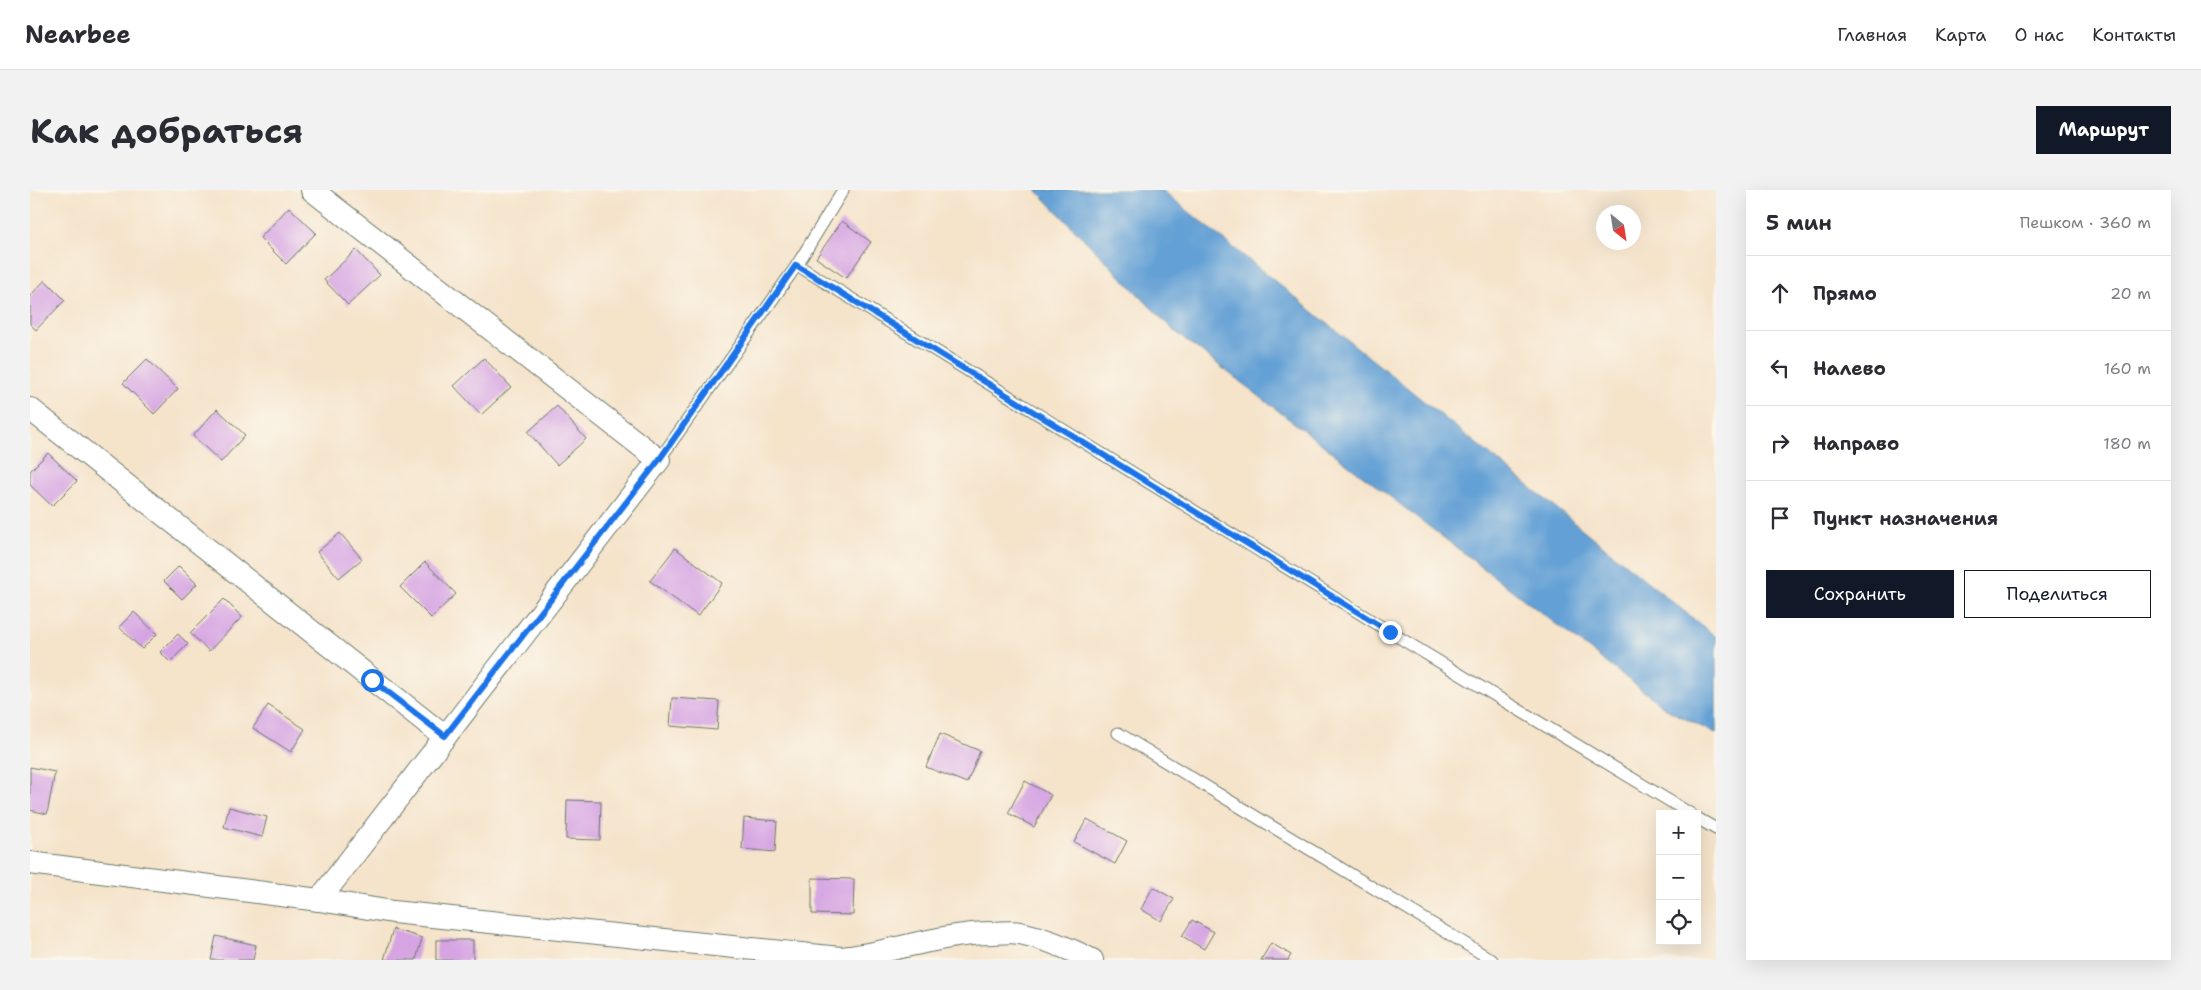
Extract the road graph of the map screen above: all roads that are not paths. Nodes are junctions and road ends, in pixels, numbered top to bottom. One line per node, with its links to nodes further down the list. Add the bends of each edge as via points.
1 (312, 190): 5 (street)
2 (843, 190): 3 (lane)
3 (796, 265): 5 (lane); 8 (lane)
4 (30, 409): 7 (street)
5 (659, 460): 7 (street)
6 (1118, 732): 14 (lane)
7 (445, 736): 12 (street)
8 (1684, 810)
9 (1701, 820): 10 (lane)
10 (1716, 829)
11 (30, 863): 12 (street)
12 (319, 900): 13 (street, via 393,912 840,958 869,955 965,933 1020,933)
13 (1092, 960)
14 (1492, 960)

